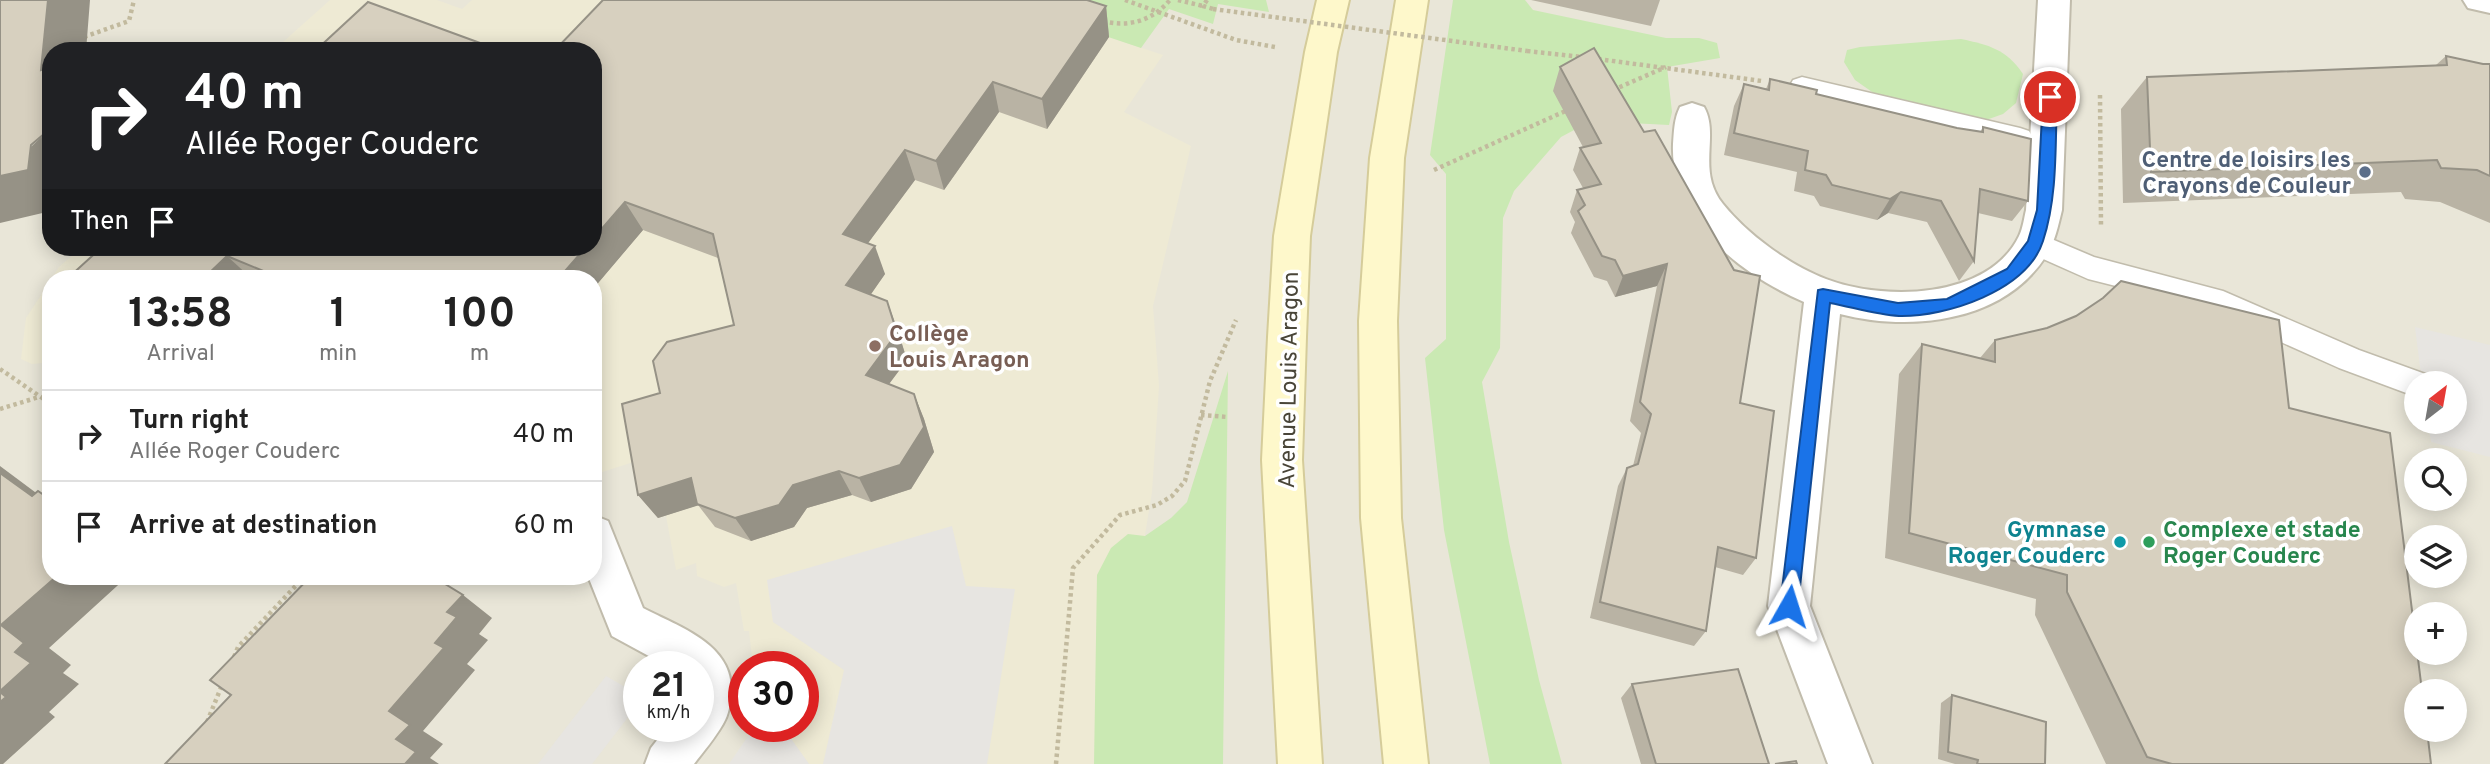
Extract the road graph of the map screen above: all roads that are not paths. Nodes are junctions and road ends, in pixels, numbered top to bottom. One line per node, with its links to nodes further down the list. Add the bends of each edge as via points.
1 (1333, 0): 16 (main road, Avenue Louis Aragon, via 1292,236 1287,337 1282,460)
2 (1412, 0): 17 (main road, via 1387,158 1378,321 1381,518)
3 (2054, 0): 8 (street)
4 (2479, 0): 5 (street)
5 (2490, 2)
6 (1802, 87): 8 (lane)
7 (1692, 116): 10 (street, via 1689,165 1707,212 1771,267)
8 (2048, 145): 9 (street, via 2044,210)
9 (2035, 243): 10 (street, via 2012,274 1949,305 1898,309); 11 (lane, via 2088,267 2213,299)
10 (1823, 295): 18 (street, via 1789,606)
11 (2404, 379)
12 (602, 557): 13 (street, via 627,622)
13 (682, 651)
14 (684, 742): 15 (street)
15 (667, 764)
16 (1300, 764)
17 (1406, 764)
18 (1850, 764)

